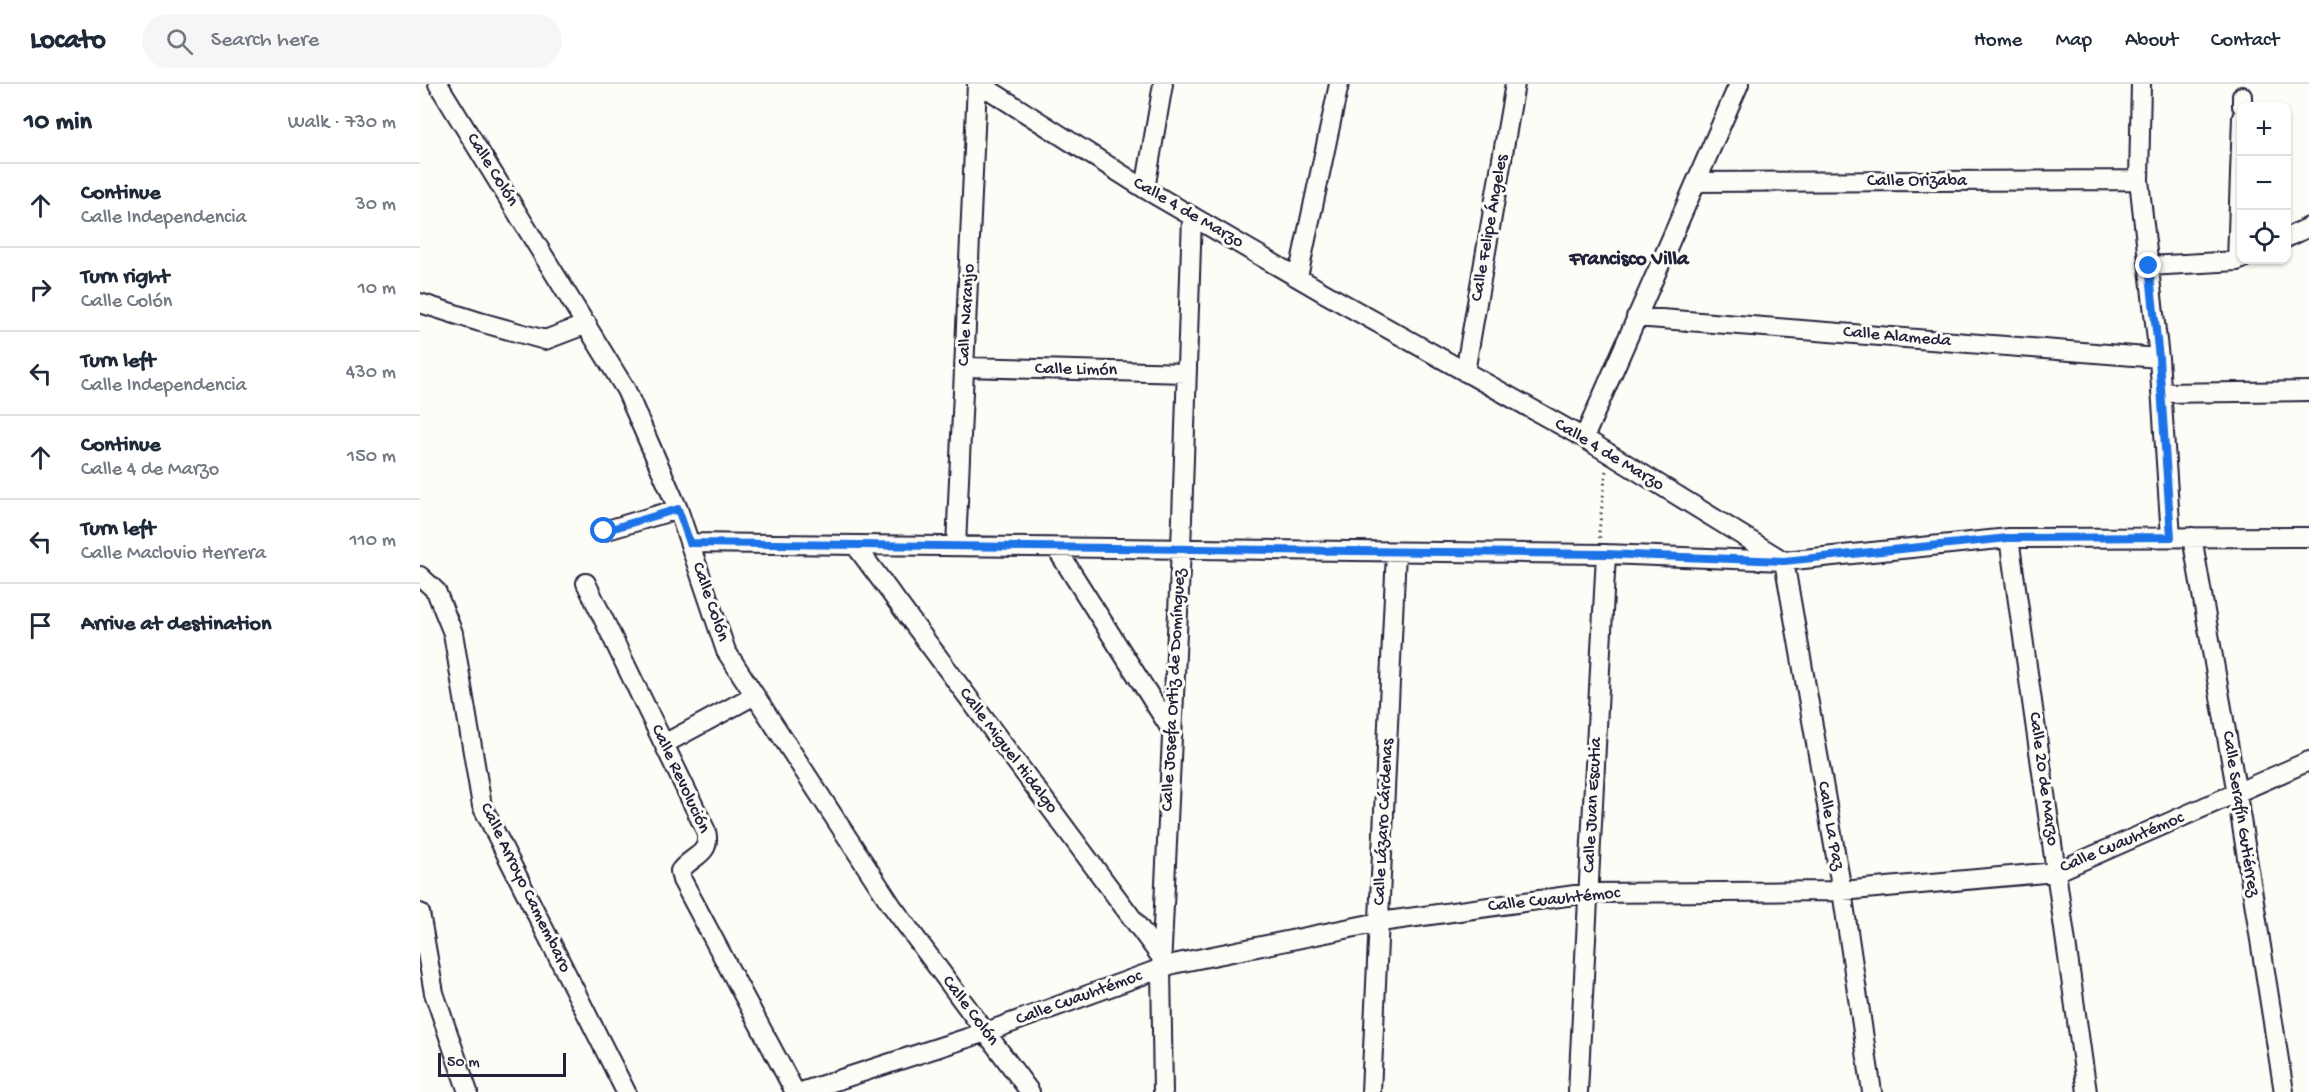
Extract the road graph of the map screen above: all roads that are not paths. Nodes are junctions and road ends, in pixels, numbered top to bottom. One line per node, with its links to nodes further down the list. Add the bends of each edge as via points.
1 (438, 84): 21 (street, Calle Colón)
2 (979, 84): 11 (street, Calle 4 de Marzo); 23 (street, Calle Naranjo)
3 (1163, 84): 11 (street)
4 (1339, 84): 18 (street)
5 (1515, 84): 24 (street, Calle Felipe Ángeles)
6 (1739, 84): 10 (street)
7 (2141, 84): 9 (street)
8 (2240, 156): 12 (street)
9 (2139, 180): 10 (street, Calle Orizaba); 17 (street)
10 (1696, 182): 20 (street)
11 (1145, 189): 13 (street, Calle 4 de Marzo)
12 (2240, 210)
13 (1192, 216): 18 (street, Calle 4 de Marzo); 25 (street, Calle Josefa Ortiz de Domínguez)
14 (2309, 227): 15 (street)
15 (2291, 236)
16 (2237, 260): 17 (street)
17 (2149, 266): 22 (street)
18 (1298, 277): 24 (street, Calle 4 de Marzo)
19 (420, 303): 21 (street, via 545,340)
20 (1636, 316): 22 (street, Calle Alameda); 28 (street)
21 (587, 324): 29 (street, Calle Colón, via 626,390)
22 (2159, 358): 27 (street)
23 (964, 367): 25 (street, Calle Limón); 37 (street, Calle Naranjo)
24 (1465, 372): 28 (street, Calle 4 de Marzo)
25 (1187, 373): 39 (street, Calle Josefa Ortiz de Domínguez)
26 (2309, 391): 27 (street)
27 (2162, 393): 31 (street)
28 (1584, 438): 42 (street, Calle 4 de Marzo)
29 (678, 509): 30 (street); 35 (street, Calle Colón)
30 (604, 531)
31 (2171, 537): 32 (street); 34 (street)
32 (2192, 537): 33 (street); 49 (street, Calle Serafín Gutiérrez)
33 (2309, 537)
34 (2008, 538): 42 (street); 50 (street, Calle 20 de Marzo)
35 (690, 543): 36 (street); 45 (street, Calle Colón, via 726,651)
36 (855, 545): 37 (street); 55 (street, Calle Miguel Hidalgo)
37 (956, 546): 38 (street)
38 (1056, 548): 39 (street); 46 (street)
39 (1181, 549): 40 (street); 46 (street, Calle Josefa Ortiz de Domínguez)
40 (1396, 552): 41 (street); 54 (street, Calle Lázaro Cárdenas)
41 (1606, 554): 42 (street); 52 (street, Calle Juan Escutia)
42 (1784, 561): 51 (street, Calle La Paz)
43 (420, 576): 58 (street, Calle Arroyo Camembaro, via 436,591 453,633 482,806)
44 (586, 583): 47 (street, Calle Revolución)
45 (753, 696): 47 (street); 56 (street, Calle Colón, via 892,906)
46 (1172, 731): 55 (street, Calle Josefa Ortiz de Domínguez)
47 (664, 744): 59 (street, Calle Revolución, via 709,841 680,871 682,880)
48 (2309, 761): 49 (street, Calle Cuauhtémoc)
49 (2237, 794): 50 (street, Calle Cuauhtémoc); 67 (street, Calle Serafín Gutiérrez)
50 (2056, 872): 51 (street, Calle Cuauhtémoc); 66 (street, Calle 20 de Marzo)
51 (1842, 891): 52 (street, Calle Cuauhtémoc); 65 (street, Calle La Paz)
52 (1589, 893): 54 (street, Calle Cuauhtémoc); 64 (street, Calle Juan Escutia)
53 (420, 913): 57 (street, via 434,993)
54 (1380, 922): 55 (street, Calle Cuauhtémoc); 63 (street, Calle Lázaro Cárdenas)
55 (1161, 963): 56 (street, Calle Cuauhtémoc); 62 (street, Calle Josefa Ortiz de Domínguez)
56 (986, 1032): 60 (street, Calle Cuauhtémoc); 61 (street, Calle Colón)
57 (468, 1092)
58 (626, 1092)
59 (795, 1092)
60 (801, 1092)
61 (1030, 1092)
62 (1163, 1092)
63 (1371, 1092)
64 (1578, 1092)
65 (1872, 1092)
66 (2087, 1092)
67 (2284, 1092)

